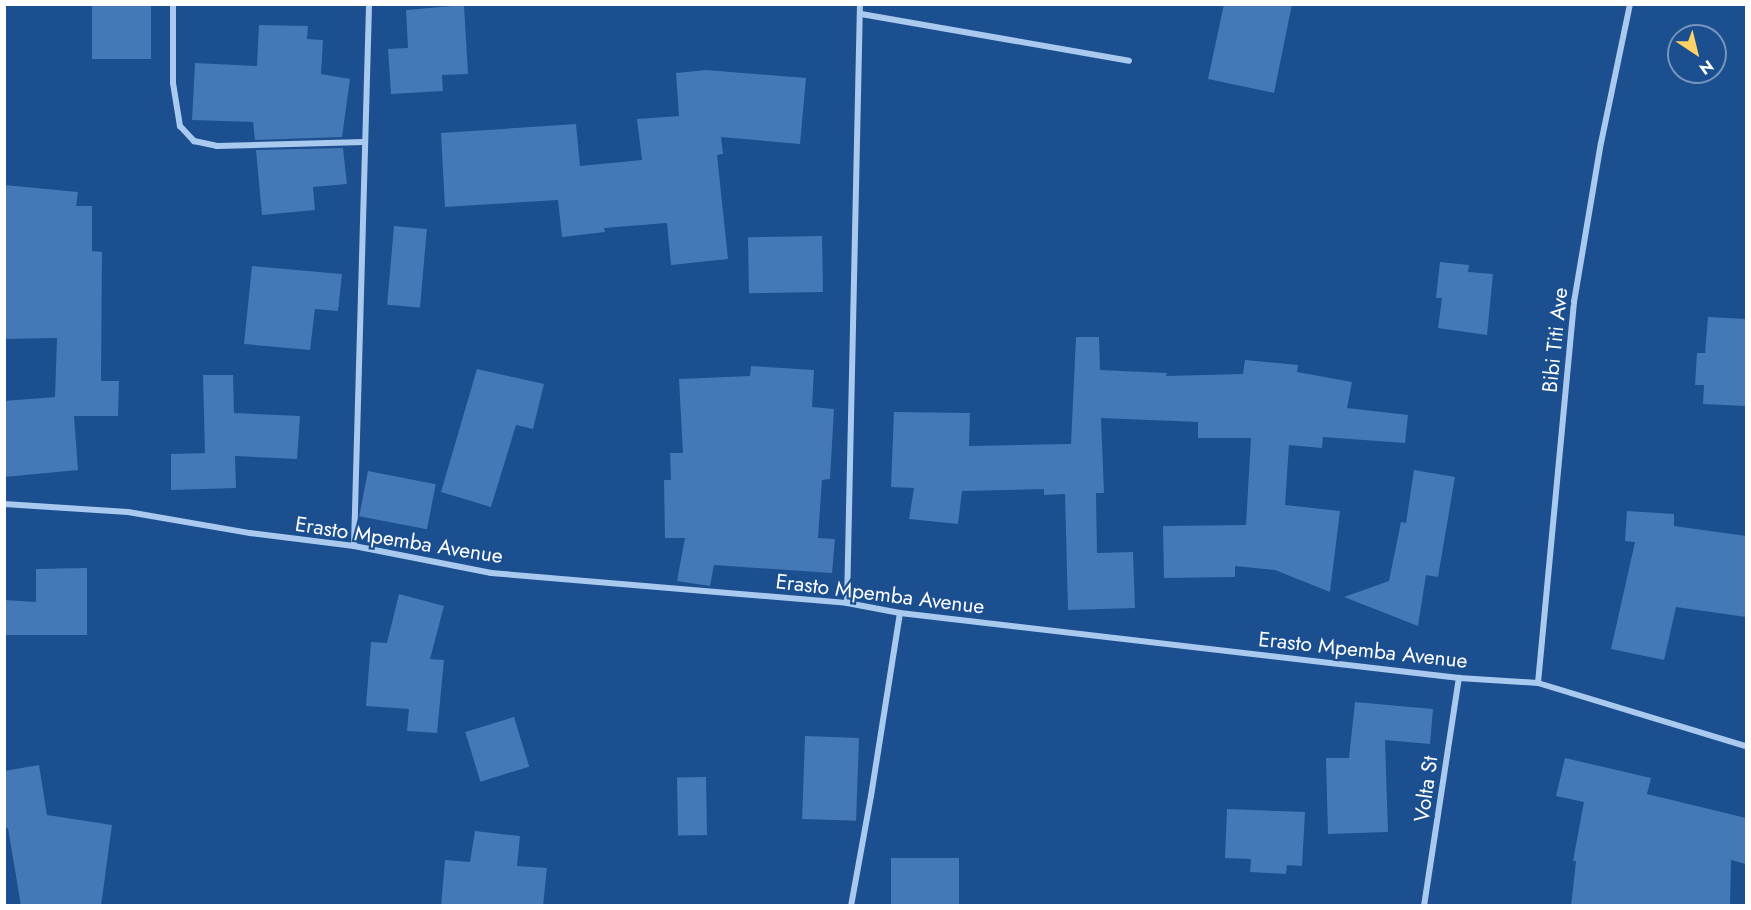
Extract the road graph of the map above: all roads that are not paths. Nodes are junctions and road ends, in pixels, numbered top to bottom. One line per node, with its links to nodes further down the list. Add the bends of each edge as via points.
1 (173, 4): 7 (street, via 173,82 180,126 194,141 217,147)
2 (369, 4): 7 (street)
3 (860, 4): 5 (street)
4 (1630, 4): 13 (street, Bibi Titi Ave, via 1574,302)
5 (861, 14): 6 (street); 10 (street)
6 (1129, 61)
7 (363, 142): 9 (street)
8 (4, 504): 9 (street, Erasto Mpemba Avenue, via 128,512)
9 (354, 546): 10 (street, Erasto Mpemba Avenue, via 491,573)
10 (847, 603): 11 (street, Erasto Mpemba Avenue)
11 (900, 614): 12 (street, Erasto Mpemba Avenue); 15 (street)
12 (1459, 678): 13 (street, Erasto Mpemba Avenue); 16 (street, Volta St)
13 (1538, 683): 14 (street, Erasto Mpemba Avenue)
14 (1746, 746)
15 (850, 906)
16 (1424, 906)

